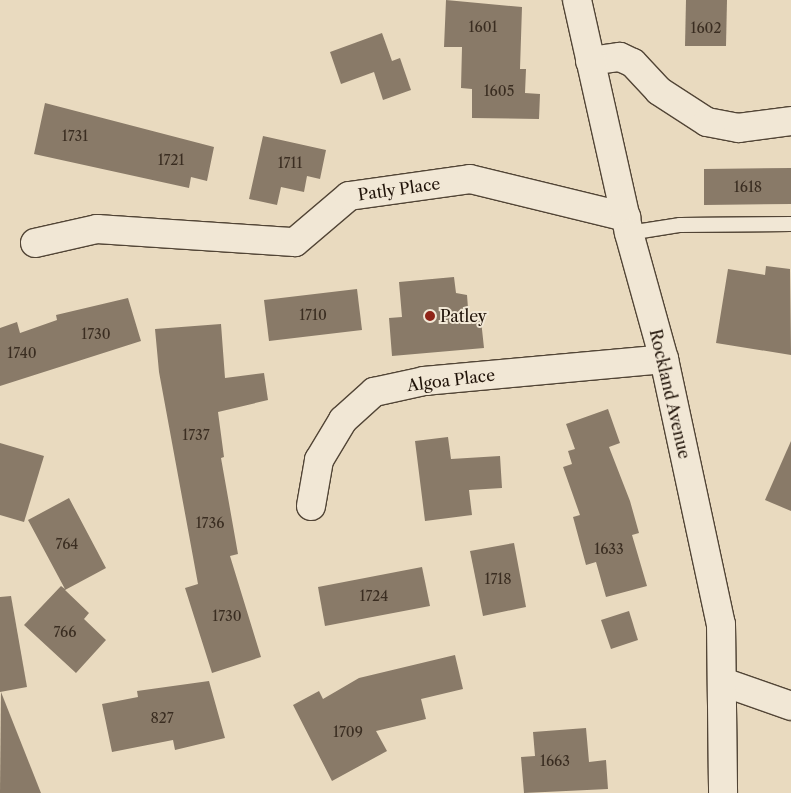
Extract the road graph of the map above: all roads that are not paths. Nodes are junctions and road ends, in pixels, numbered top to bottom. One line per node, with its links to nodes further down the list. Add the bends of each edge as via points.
1 (576, 0): 2 (street, Rockland Avenue)
2 (590, 61): 3 (street, via 620,57 633,63 659,91 707,122 738,128); 5 (street, Rockland Avenue)
3 (791, 120)
4 (791, 224): 5 (lane)
5 (627, 225): 6 (street, Patly Place, via 470,179 349,196 295,242 96,229); 7 (street, Rockland Avenue)
6 (35, 243)
7 (664, 359): 8 (street, Algoa Place, via 424,381 374,392 343,420 319,460); 9 (street, Rockland Avenue, via 721,624)
8 (312, 506)
9 (723, 682): 10 (street); 11 (street, Rockland Avenue)
10 (791, 706)
11 (722, 793)

